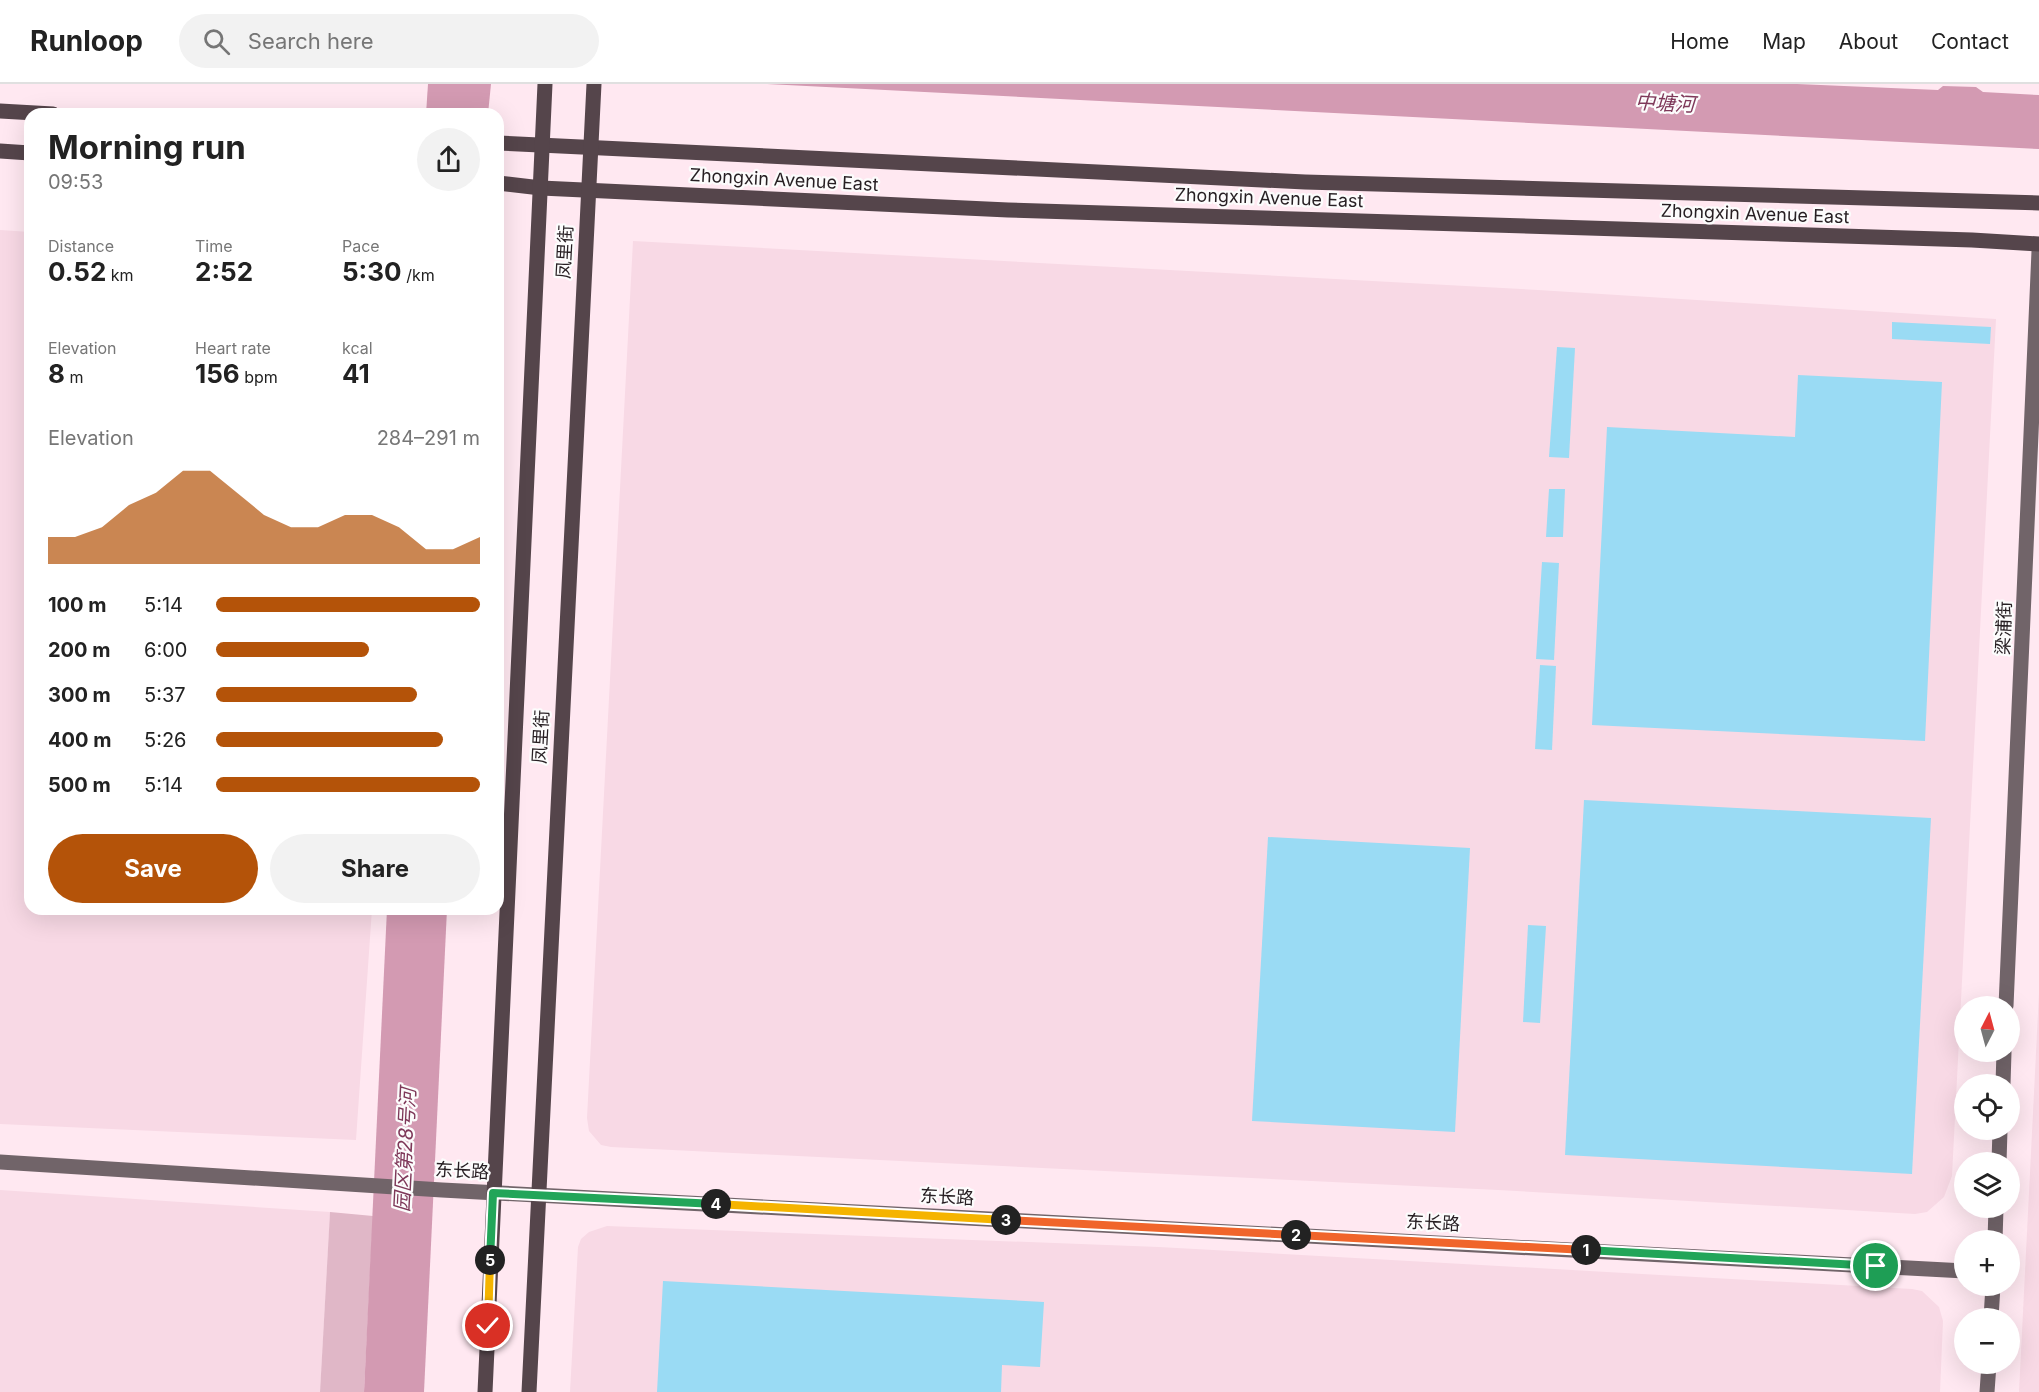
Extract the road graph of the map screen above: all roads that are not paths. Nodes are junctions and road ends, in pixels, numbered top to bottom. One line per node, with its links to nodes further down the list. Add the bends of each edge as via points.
1 (545, 86): 6 (main road, 凤里街)
2 (594, 92): 7 (main road, 凤里街)
3 (0, 111): 4 (main road)
4 (24, 112)
5 (504, 143): 6 (main road, Zhongxin Avenue East)
6 (542, 146): 7 (main road, Zhongxin Avenue East); 11 (main road, 凤里街)
7 (591, 147): 12 (main road, 凤里街); 13 (main road, Zhongxin Avenue East, via 1305,182)
8 (0, 152): 9 (main road)
9 (24, 153)
10 (504, 184): 11 (main road, Zhongxin Avenue East)
11 (541, 188): 12 (main road, Zhongxin Avenue East); 18 (main road, 凤里街)
12 (587, 190): 14 (main road, Zhongxin Avenue East, via 1008,210); 19 (main road, 凤里街)
13 (2039, 203)
14 (2039, 244)
15 (2039, 251): 16 (street, 梁浦街)
16 (2006, 996)
17 (0, 1162): 18 (street, 东长路)
18 (493, 1193): 19 (street, 东长路); 22 (main road, 凤里街)
19 (539, 1195): 20 (street, 东长路); 23 (main road, 凤里街)
20 (1954, 1269)
21 (1988, 1374): 24 (street)
22 (485, 1392)
23 (529, 1392)
24 (1987, 1392)

